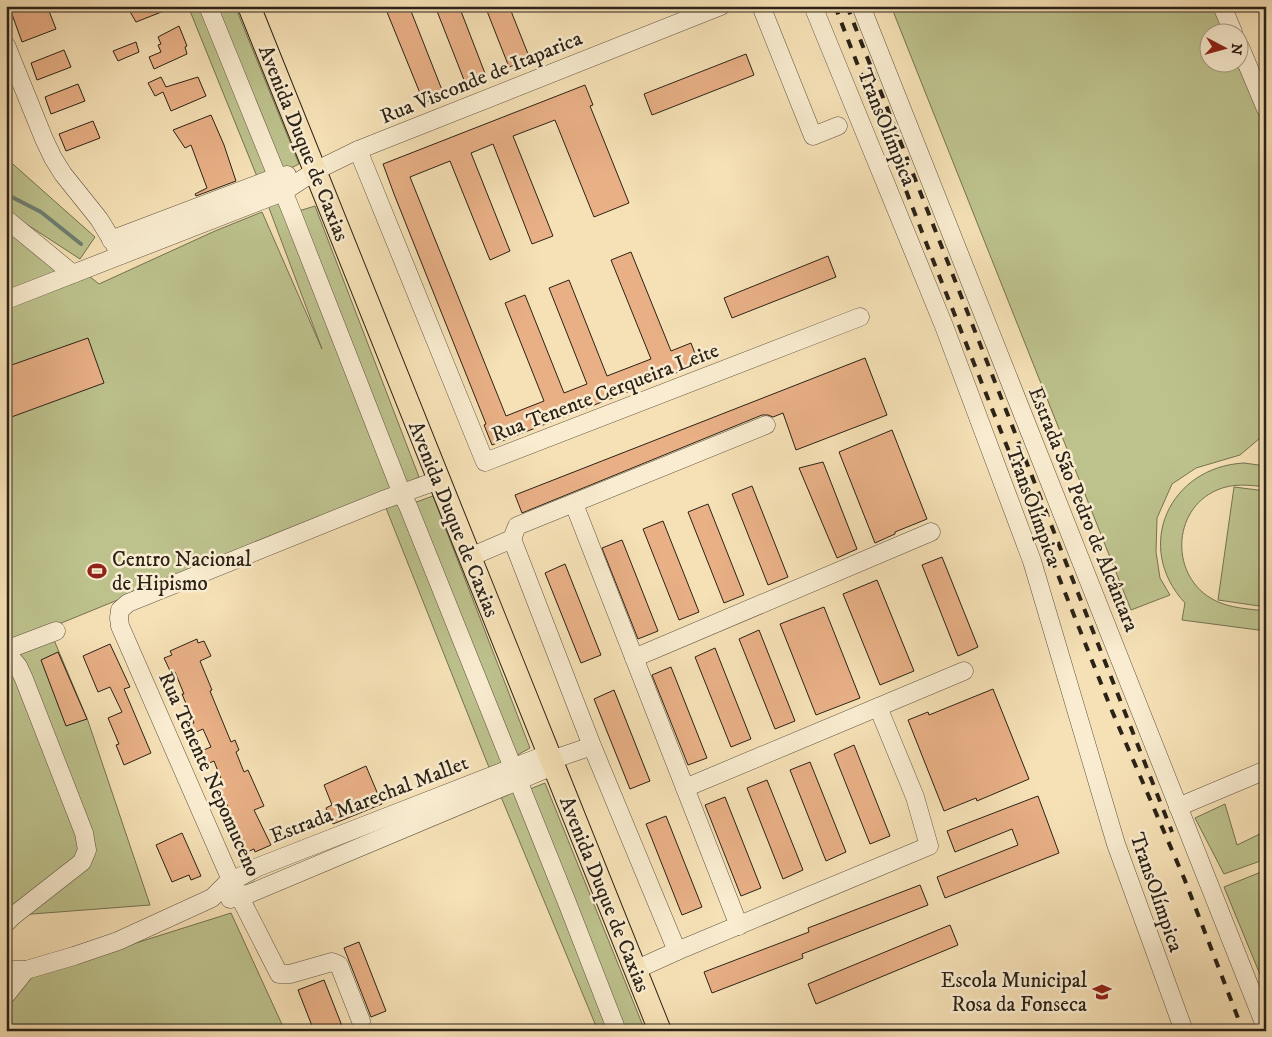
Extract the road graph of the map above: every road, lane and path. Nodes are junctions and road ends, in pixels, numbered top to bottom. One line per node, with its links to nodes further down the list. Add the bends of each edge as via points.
1 (208, 6): 15 (street)
2 (249, 6): 14 (main road, Avenida Duque de Caxias)
3 (721, 6): 13 (street, Rua Visconde de Itaparica)
4 (761, 6): 12 (street, via 813,136)
5 (813, 6): 56 (street, TransOlímpica, via 944,326 1032,561 1116,844)
6 (861, 6): 39 (street, Estrada São Pedro de Alcântara)
7 (1222, 6): 8 (street)
8 (1229, 22)
9 (6, 45): 17 (street, via 53,158)
10 (1250, 71): 11 (street)
11 (1266, 109)
12 (838, 126)
13 (358, 150): 14 (street, Rua Visconde de Itaparica); 21 (street, Rua Tenente Cerqueira Leite, via 484,462)
14 (315, 171): 15 (street, Rua Visconde de Itaparica); 23 (main road, Avenida Duque de Caxias)
15 (280, 185): 17 (street, Rua Visconde de Itaparica); 18 (street, Rua Visconde de Itaparica); 24 (street)
16 (6, 219): 19 (street)
17 (111, 240): 18 (street)
18 (121, 255): 19 (street, Rua Visconde de Itaparica)
19 (73, 274): 20 (street, Rua Visconde de Itaparica)
20 (6, 300)
21 (860, 316)
22 (766, 425): 25 (street)
23 (438, 480): 24 (street); 28 (main road, Avenida Duque de Caxias)
24 (402, 494): 37 (street); 42 (street, Rua Tenente Nepomuceno, via 128,603 120,610 120,626)
25 (574, 504): 27 (street, via 517,526); 31 (street)
26 (931, 532): 31 (street)
27 (512, 539): 28 (street); 34 (street)
28 (470, 557): 35 (main road, Avenida Duque de Caxias)
29 (56, 631): 30 (street)
30 (6, 651): 45 (street, via 24,679 84,833 87,850 82,862)
31 (634, 658): 38 (street)
32 (964, 671): 33 (street)
33 (878, 708): 38 (street); 46 (street, via 915,797 929,846)
34 (592, 746): 35 (street, Estrada Marechal Mallet); 47 (street)
35 (551, 760): 37 (street, Estrada Marechal Mallet); 50 (main road, Avenida Duque de Caxias)
36 (1266, 770): 39 (street)
37 (515, 774): 40 (street, Estrada Marechal Mallet); 41 (street, Estrada Marechal Mallet); 54 (street)
38 (685, 788): 46 (street)
39 (1178, 807): 53 (street, Estrada São Pedro de Alcântara)
40 (368, 824): 41 (street); 42 (street, Estrada Marechal Mallet)
41 (374, 841): 43 (street, Estrada Marechal Mallet)
42 (231, 880): 43 (street, Rua Tenente Nepomuceno); 44 (street, Estrada Marechal Mallet)
43 (239, 897): 44 (street, Estrada Marechal Mallet); 52 (street, Rua Tenente Nepomuceno, via 279,974 332,962 339,965)
44 (212, 898): 49 (street, Estrada Marechal Mallet, via 118,941)
45 (6, 924)
46 (739, 926): 47 (street)
47 (677, 951): 50 (street)
48 (6, 970): 49 (street, Estrada Marechal Mallet)
49 (26, 970): 51 (street)
50 (635, 970): 55 (main road, Avenida Duque de Caxias)
51 (6, 995)
52 (361, 1021)
53 (1266, 1028)
54 (617, 1031)
55 (660, 1031)
56 (1184, 1031)

